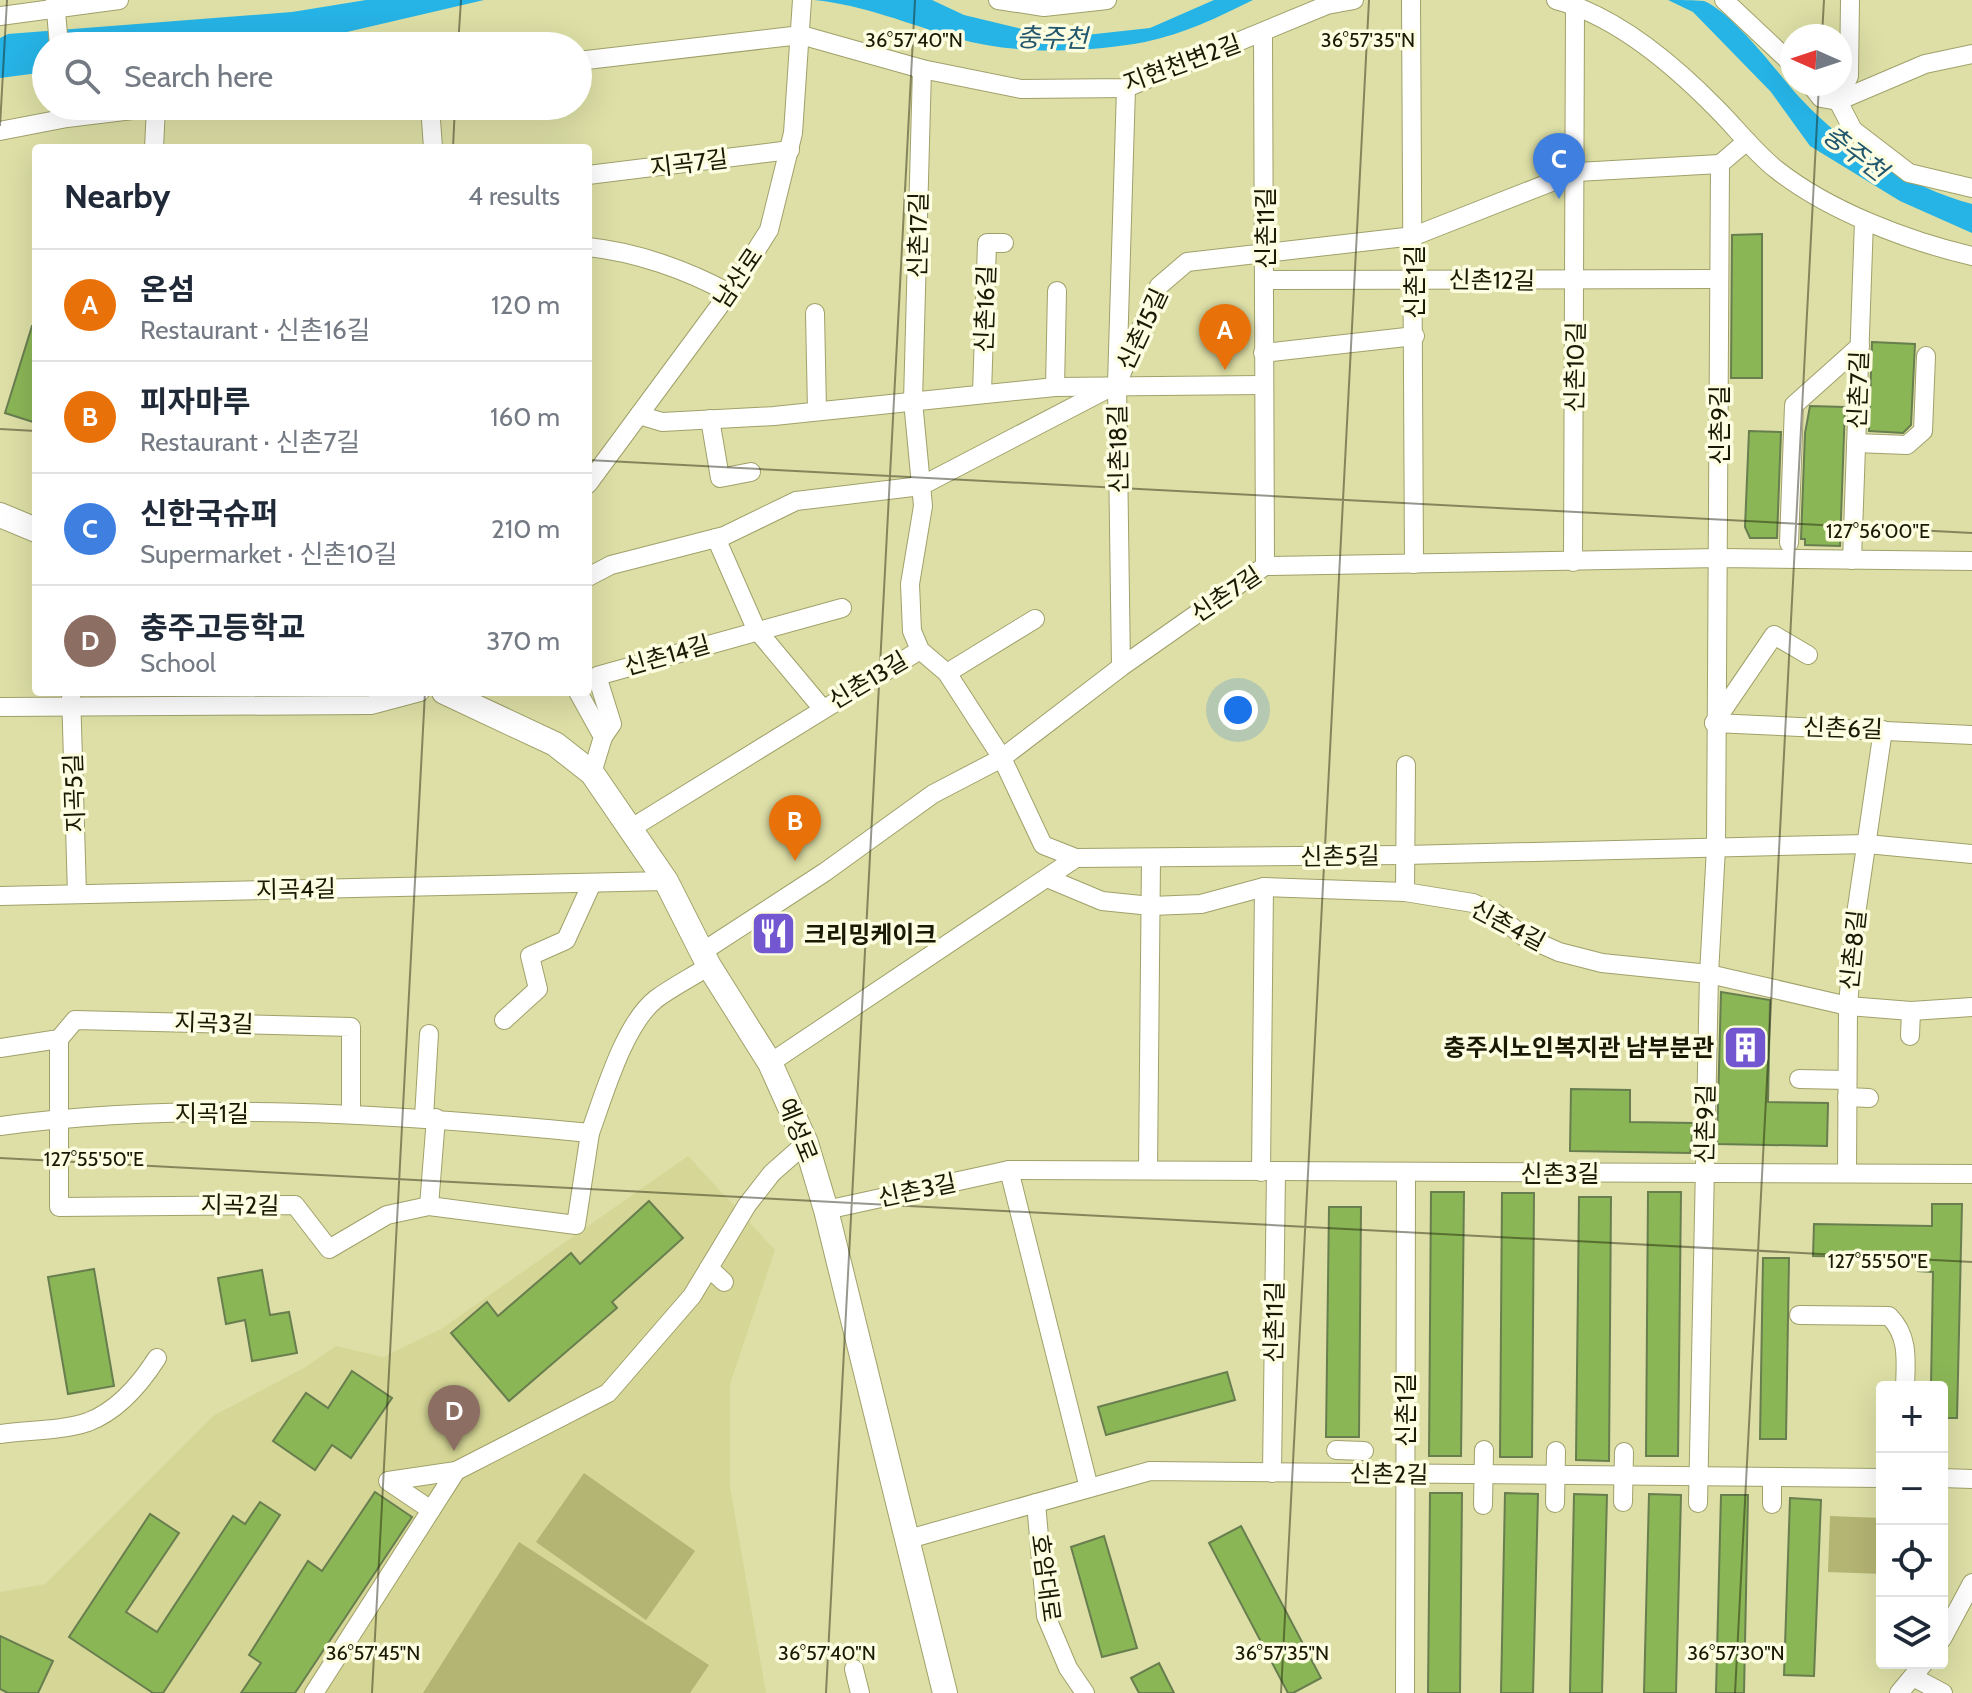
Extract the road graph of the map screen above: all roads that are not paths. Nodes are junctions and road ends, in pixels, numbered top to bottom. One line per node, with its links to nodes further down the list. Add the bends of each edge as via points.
1 (119, 0): 10 (street)
2 (802, 0): 15 (street, 남산로)
3 (998, 0): 4 (street, via 1044,7)
4 (1107, 0)
5 (1354, 0): 14 (street, 지현천변2길, via 1327,5)
6 (1411, 0): 36 (street, 신촌1길)
7 (1556, 0): 11 (street)
8 (1724, 0): 16 (street)
9 (1850, 0): 22 (street, via 1849,76)
10 (55, 4): 12 (street); 13 (street)
11 (1575, 5): 27 (street, via 1676,68); 32 (street, 신촌10길)
12 (0, 16)
13 (58, 32)
14 (1263, 34): 20 (street, 지현천변2길); 39 (street, 신촌11길)
15 (801, 35): 18 (street, 지현천변2길); 19 (street, 지현천변2길); 30 (street, 남산로)
16 (1780, 53)
17 (1972, 54): 22 (street, via 1925,64)
18 (592, 59)
19 (922, 69): 20 (street, 지현천변2길, via 1021,89); 56 (street, 신촌17길)
20 (1126, 88): 52 (street, 신촌18길)
21 (1819, 96): 22 (street)
22 (1838, 101): 34 (street, via 1853,130 1909,173)
23 (38, 120): 26 (street)
24 (155, 120): 28 (street)
25 (431, 120): 29 (street)
26 (0, 131)
27 (1747, 141): 31 (street); 35 (street, via 1777,170)
28 (154, 144)
29 (433, 144)
30 (790, 150): 33 (street, 지곡7길); 46 (street, 남산로, via 769,230)
31 (1720, 164): 32 (street, 신촌15길); 41 (street, 신촌9길)
32 (1577, 172): 36 (street, 신촌15길); 44 (street, 신촌10길)
33 (592, 175)
34 (1972, 188)
35 (1864, 221): 40 (street); 49 (street, 신촌7길)
36 (1414, 236): 39 (street, 신촌15길); 43 (street, 신촌1길)
37 (1004, 243): 55 (street, 신촌16길, via 987,243)
38 (592, 247): 46 (street, via 698,276)
39 (1266, 253): 42 (street, 신촌11길); 52 (street, 신촌15길, via 1187,262 1159,286)
40 (1972, 256)
41 (1719, 279): 44 (street, 신촌12길); 68 (street, 신촌9길)
42 (1265, 280): 43 (street, 신촌12길); 50 (street, 신촌11길)
43 (1415, 280): 44 (street, 신촌12길); 48 (street, 신촌1길)
44 (1575, 281): 71 (street, 신촌10길)
45 (1057, 291): 54 (street)
46 (729, 293): 58 (street, 남산로)
47 (815, 313): 57 (street)
48 (1415, 336): 50 (street); 72 (street, 신촌1길)
49 (1860, 346): 60 (street, 신촌7길); 67 (street, via 1794,405)
50 (1263, 353): 53 (street, 신촌11길)
51 (1926, 356): 60 (street, via 1923,431 1907,445)
52 (1117, 384): 53 (street); 54 (street); 63 (street, 신촌15길); 80 (street, 신촌18길)
53 (1263, 385): 73 (street, 신촌11길)
54 (1055, 387): 55 (street)
55 (982, 393): 56 (street)
56 (913, 401): 57 (street); 63 (street, 신촌17길)
57 (817, 411): 59 (street)
58 (639, 415): 59 (street, via 662,422); 62 (street, 남산로)
59 (710, 419): 61 (street, via 720,478)
60 (1856, 443): 69 (street, 신촌7길)
61 (751, 472)
62 (592, 479)
63 (921, 486): 66 (street, 신촌15길, via 796,501); 78 (street, 신촌17길, via 923,506 910,584 912,631)
64 (0, 515): 65 (main road)
65 (32, 528)
66 (716, 538): 74 (street, 신촌15길, via 611,565); 77 (street)
67 (1789, 543)
68 (1720, 558): 69 (street, 신촌7길); 71 (street, 신촌7길); 88 (street, 신촌9길)
69 (1852, 560): 70 (street, 신촌7길)
70 (1972, 561)
71 (1573, 562): 72 (street, 신촌7길)
72 (1414, 564): 73 (street, 신촌7길)
73 (1265, 566): 80 (street, 신촌7길)
74 (592, 575)
75 (842, 608): 77 (street, 신촌14길)
76 (1035, 619): 81 (street)
77 (756, 629): 87 (street); 91 (street, 신촌14길, via 597,676 612,724)
78 (920, 650): 81 (street, 신촌13길); 87 (street, 신촌13길)
79 (1808, 655): 88 (street, via 1774,635)
80 (1121, 667): 92 (street, 신촌7길)
81 (947, 673): 92 (street, 신촌13길)
82 (405, 696): 85 (street, via 371,705)
83 (453, 696): 94 (main road, 예성로, via 555,744)
84 (580, 696): 91 (street)
85 (71, 701): 86 (street); 107 (street, 지곡5길)
86 (0, 707)
87 (822, 708): 95 (street, 신촌13길)
88 (1714, 723): 89 (street, 신촌6길); 97 (street, 신촌9길)
89 (1883, 730): 90 (street, 신촌6길); 96 (street, 신촌8길)
90 (1972, 735)
91 (603, 737): 94 (street)
92 (1002, 758): 100 (street, 신촌13길, via 1043,845); 110 (street, 신촌7길, via 933,794)
93 (1406, 765): 99 (street)
94 (592, 773): 95 (main road, 예성로)
95 (630, 829): 103 (main road, 예성로)
96 (1867, 844): 97 (street, 신촌5길); 98 (street, 신촌5길); 112 (street, 신촌8길)
97 (1716, 848): 99 (street, 신촌5길); 111 (street, 신촌9길)
98 (1972, 854)
99 (1405, 855): 101 (street, 신촌5길); 106 (street)
100 (1076, 858): 101 (street, 신촌5길); 102 (street)
101 (1151, 859): 109 (street)
102 (1047, 878): 109 (street, 신촌4길, via 1102,901); 120 (street)
103 (666, 881): 104 (street, 지곡4길); 110 (main road, 예성로)
104 (592, 883): 107 (street, 지곡4길); 115 (street, via 566,940 530,956 538,989)
105 (1264, 887): 106 (street, 신촌4길); 109 (street, 신촌4길, via 1201,904); 132 (street, 신촌11길)
106 (1405, 892): 111 (street, 신촌4길, via 1473,903 1559,952 1602,963)
107 (77, 894): 108 (street, 지곡4길)
108 (0, 896)
109 (1151, 906): 130 (street)
110 (706, 959): 120 (main road, 예성로); 128 (street, via 653,1001 632,1032)
111 (1709, 974): 112 (street, 신촌4길); 133 (street, 신촌9길)
112 (1848, 1006): 114 (street, 신촌4길); 122 (street, 신촌8길)
113 (1972, 1007): 114 (street, 신촌4길)
114 (1911, 1011): 117 (street)
115 (504, 1020)
116 (429, 1034): 125 (street)
117 (1910, 1036)
118 (59, 1039): 119 (street, 지곡3길); 124 (street, 지곡3길, via 75,1020 351,1027); 126 (street)
119 (0, 1048)
120 (770, 1063): 129 (main road, 예성로)
121 (1799, 1079): 122 (street)
122 (1847, 1088): 123 (street); 134 (street, 신촌8길)
123 (1869, 1098)
124 (351, 1113): 125 (street, 지곡1길); 126 (street, 지곡1길, via 236,1120)
125 (430, 1117): 128 (street, 지곡1길); 137 (street)
126 (61, 1118): 127 (street, 지곡1길); 137 (street, 지곡2길, via 59,1207 295,1205 329,1249 387,1215)
127 (0, 1126)
128 (590, 1133): 137 (street, 지곡2길, via 576,1225)
129 (806, 1143): 138 (main road, 예성로); 139 (street, via 747,1205)
130 (1148, 1169): 131 (street, 신촌3길); 132 (street, 신촌3길)
131 (1009, 1170): 138 (street, 신촌3길); 161 (street)
132 (1269, 1172): 135 (street, 신촌3길, via 1297,1181); 151 (street, 신촌11길)
133 (1704, 1172): 134 (street, 신촌3길); 135 (street, 신촌3길); 156 (street, 신촌9길)
134 (1847, 1172): 136 (street, 신촌3길)
135 (1406, 1174): 152 (street, 신촌1길)
136 (1972, 1174)
137 (429, 1206)
138 (826, 1210): 169 (main road, 예성로)
139 (709, 1268): 140 (street); 150 (street, via 665,1329 608,1393)
140 (724, 1282)
141 (1799, 1315): 143 (street, via 1889,1316 1906,1351)
142 (157, 1358): 144 (street, via 142,1381 88,1422)
143 (1905, 1381)
144 (0, 1434)
145 (1336, 1450): 147 (street)
146 (1484, 1450): 153 (street)
147 (1364, 1451)
148 (1556, 1451): 154 (street)
149 (1624, 1452): 155 (street)
150 (456, 1471): 168 (street); 168 (street, via 388,1481)
151 (1272, 1473): 152 (street, 신촌2길); 161 (street, 신촌2길, via 1150,1471)
152 (1404, 1474): 153 (street, 신촌2길); 178 (street, 신촌1길)
153 (1483, 1476): 154 (street, 신촌2길); 167 (street)
154 (1555, 1477): 155 (street, 신촌2길); 164 (street)
155 (1624, 1478): 156 (street, 신촌2길); 162 (street)
156 (1699, 1478): 157 (street, 신촌2길); 165 (street, 신촌9길)
157 (1772, 1478): 158 (street, 신촌2길); 166 (street)
158 (1876, 1478)
159 (1948, 1478): 160 (street)
160 (1972, 1479)
161 (1089, 1488): 163 (street, 신촌2길)
162 (1623, 1502)
163 (1036, 1503): 169 (street, 신촌2길); 177 (street, 호암대로, via 1046,1616)
164 (1555, 1503)
165 (1698, 1503)
166 (1772, 1504)
167 (1483, 1505)
168 (431, 1510): 174 (street)
169 (905, 1540): 176 (main road, 예성로)
170 (1972, 1583): 171 (street)
171 (1948, 1628)
172 (854, 1669): 175 (street)
173 (1918, 1670): 179 (street); 180 (street)
174 (314, 1693)
175 (860, 1693)
176 (945, 1693)
177 (1085, 1693)
178 (1405, 1693)
179 (1899, 1693)
180 (1943, 1693)

